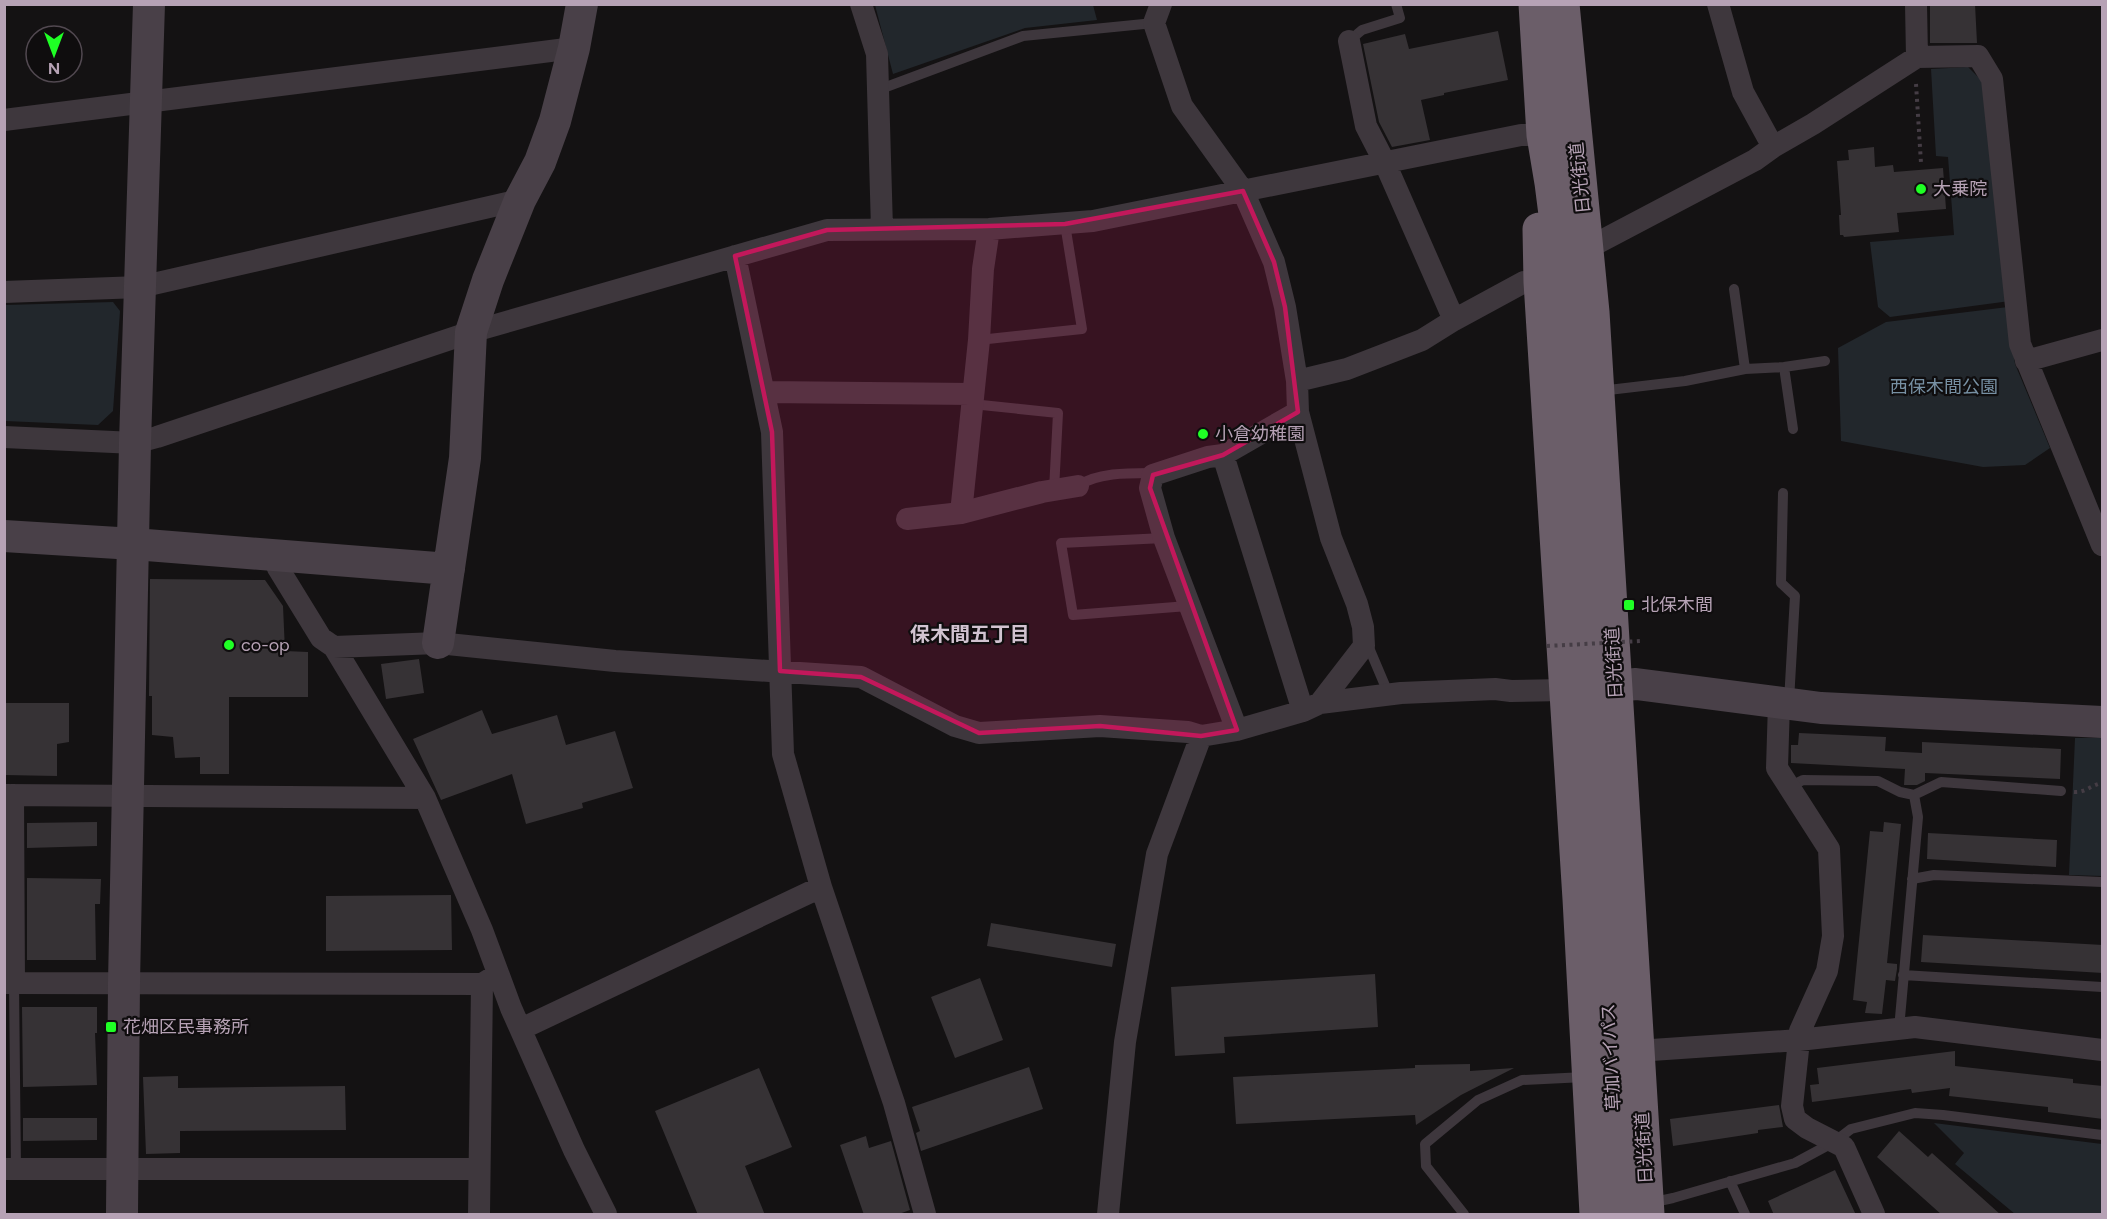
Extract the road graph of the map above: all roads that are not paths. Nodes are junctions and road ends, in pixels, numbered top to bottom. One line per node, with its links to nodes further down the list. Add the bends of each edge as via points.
1 (149, 4): 14 (street)
2 (582, 4): 11 (street)
3 (861, 4): 13 (street, via 877,54)
4 (1396, 4): 10 (lane, via 1400,18 1362,30)
5 (1535, 4): 16 (highway, 日光街道)
6 (1563, 4): 24 (highway, 日光街道)
7 (1718, 4): 17 (street, via 1743,92)
8 (1916, 4): 12 (street)
9 (1157, 14): 13 (lane, via 1023,36); 19 (street, via 1182,106)
10 (1349, 41): 18 (street, via 1366,126)
11 (574, 48): 14 (street); 20 (street, via 555,121)
12 (1916, 58): 17 (street); 35 (street, via 1978,56 1992,79 2020,344)
13 (878, 90): 22 (street)
14 (147, 102): 15 (street); 27 (street)
15 (4, 120)
16 (1543, 135): 18 (street, via 1521,135); 26 (highway); 81 (highway, 日光街道, via 1569,324)
17 (1773, 147): 24 (street)
18 (1385, 163): 19 (street); 30 (street)
19 (1243, 191): 21 (street); 38 (street, via 1274,262)
20 (520, 200): 27 (street); 31 (street)
21 (1065, 224): 23 (street); 32 (lane, via 1082,329)
22 (882, 229): 23 (street); 25 (street, via 827,230)
23 (989, 229): 32 (street)
24 (1588, 248): 39 (highway, 日光街道)
25 (735, 256): 31 (street); 40 (street)
26 (1540, 282): 30 (street, via 1524,282); 65 (highway)
27 (140, 287): 29 (street); 45 (street)
28 (1734, 289): 37 (lane)
29 (4, 291)
30 (1454, 320): 38 (street, via 1422,340 1376,359)
31 (471, 332): 45 (street); 58 (street, via 465,458)
32 (979, 340): 41 (street)
33 (2103, 340): 35 (street)
34 (1825, 361): 36 (lane)
35 (2026, 361): 56 (street)
36 (1784, 368): 37 (lane); 43 (lane)
37 (1745, 369): 39 (lane)
38 (1297, 381): 42 (street)
39 (1598, 391): 64 (highway, 日光街道)
40 (764, 392): 41 (street); 63 (street, via 772,432)
41 (973, 399): 49 (lane, via 1058,413); 51 (street)
42 (1298, 412): 46 (street); 60 (street, via 1331,538 1357,604)
43 (1793, 429)
44 (4, 437): 45 (street)
45 (135, 443): 55 (street)
46 (1223, 455): 47 (street); 68 (street)
47 (1159, 473): 48 (lane, via 1101,478); 54 (street, via 1152,475 1150,488)
48 (1078, 486): 49 (street)
49 (1054, 490): 51 (street)
50 (1783, 493): 67 (lane, via 1781,583 1795,596)
51 (961, 513): 52 (street)
52 (907, 519)
53 (4, 536): 55 (street)
54 (1164, 538): 59 (street); 59 (lane, via 1061,543 1073,615)
55 (134, 544): 57 (street); 76 (street)
56 (2103, 545)
57 (273, 555): 58 (street); 62 (street, via 321,638)
58 (448, 570): 61 (street)
59 (1188, 606): 70 (street)
60 (1364, 635): 66 (lane); 68 (street, via 1364,646)
61 (438, 643): 62 (street); 63 (street, via 615,661)
62 (334, 647): 77 (street)
63 (780, 670): 71 (street, via 861,677 955,726 978,733 1100,726); 80 (street, via 783,754)
64 (1616, 686): 67 (street, via 1636,684); 91 (highway, 日光街道)
65 (1565, 690): 66 (street); 92 (highway)
66 (1389, 695): 68 (street)
67 (1784, 703): 69 (street); 72 (street, via 1777,768)
68 (1311, 707): 70 (street)
69 (2103, 722)
70 (1237, 730): 71 (street)
71 (1201, 736): 104 (street, via 1157,854 1125,1042)
72 (1789, 787): 75 (lane, via 1803,780 1878,781); 89 (street, via 1829,849 1833,936 1827,971)
73 (2061, 791): 75 (lane, via 1941,782)
74 (9, 795): 76 (street); 84 (street)
75 (1914, 795): 78 (lane, via 1918,818)
76 (129, 796): 77 (street); 85 (street)
77 (425, 798): 83 (street, via 482,930)
78 (1912, 879): 79 (lane, via 1934,875); 82 (lane)
79 (2103, 882)
80 (821, 887): 87 (street); 103 (street, via 894,1103)
81 (1602, 900): 99 (highway, 草加バイパス)
82 (1903, 975): 86 (lane); 88 (lane)
83 (490, 979): 85 (street); 87 (street); 97 (street)
84 (9, 983): 85 (street); 96 (lane)
85 (124, 983): 95 (street)
86 (2103, 987)
87 (521, 1029): 102 (street)
88 (1899, 1029): 89 (street); 90 (street)
89 (1799, 1041): 91 (street); 94 (street, via 1792,1106 1796,1119)
90 (2103, 1050)
91 (1637, 1051): 99 (highway, 日光街道)
92 (1588, 1077): 105 (lane, via 1522,1080 1478,1100 1425,1144 1426,1167); 106 (highway)
93 (2103, 1135): 94 (lane, via 1915,1113 1851,1129)
94 (1834, 1142): 98 (lane, via 1795,1162); 108 (street, via 1844,1147)
95 (123, 1168): 96 (street); 97 (street); 100 (street)
96 (10, 1169)
97 (479, 1169): 101 (street)
98 (1730, 1181): 99 (lane); 107 (lane)
99 (1638, 1211)
100 (122, 1215)
101 (479, 1215)
102 (606, 1215)
103 (926, 1215)
104 (1108, 1215)
105 (1464, 1215)
106 (1596, 1215)
107 (1745, 1215)
108 (1874, 1215)

